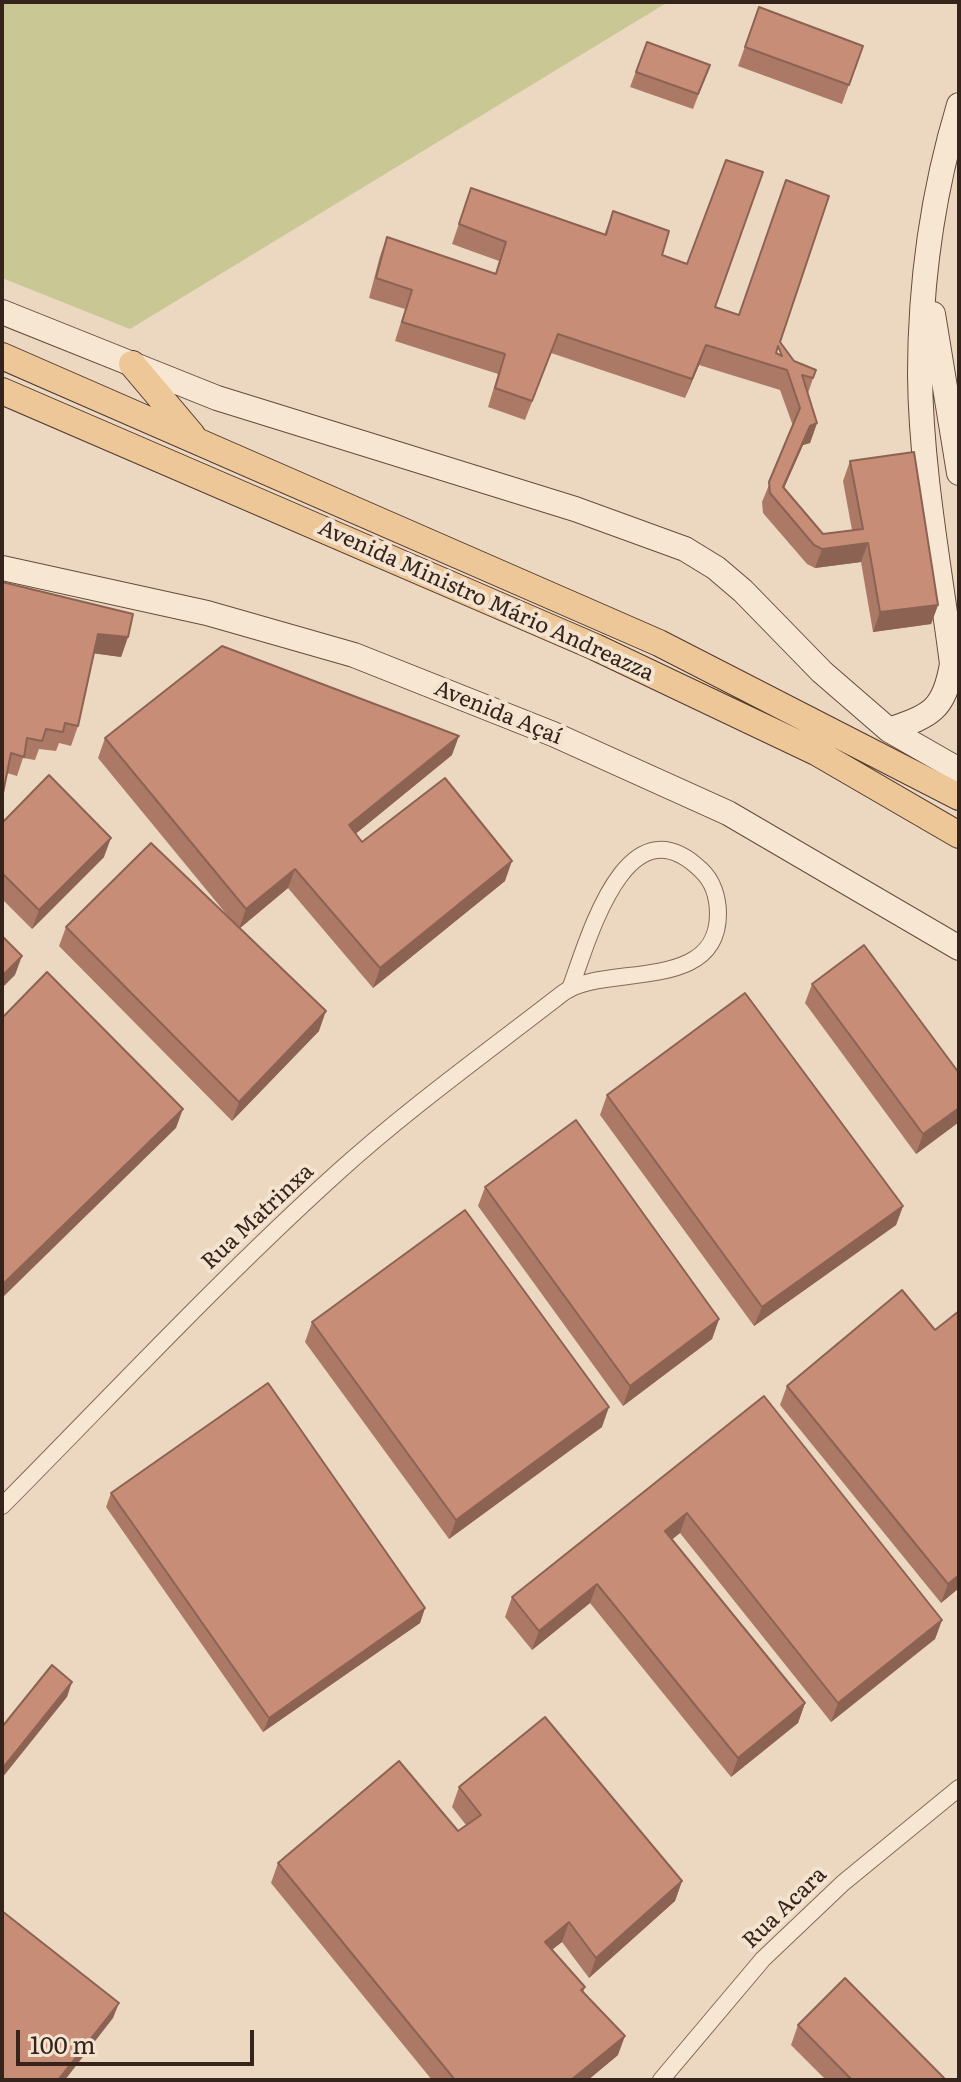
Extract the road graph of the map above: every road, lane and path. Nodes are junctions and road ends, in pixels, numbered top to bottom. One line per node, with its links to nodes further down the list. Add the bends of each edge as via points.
1 (959, 105): 2 (street, via 933,213)
2 (926, 279): 8 (street); 9 (street, via 920,373)
3 (2, 312): 5 (street)
4 (2, 356): 7 (main road, Avenida Ministro Mário Andreazza)
5 (132, 364): 7 (main road); 13 (street, via 217,398 575,509 685,549 743,591 822,672)
6 (2, 391): 16 (main road, Avenida Ministro Mário Andreazza, via 609,654 816,752)
7 (197, 441): 15 (main road, Avenida Ministro Mário Andreazza, via 659,643)
8 (955, 448): 9 (street); 10 (street)
9 (924, 452): 12 (street)
10 (959, 473)
11 (2, 568): 17 (street, Avenida Açaí, via 207,613 354,655 553,734 728,813)
12 (956, 665): 13 (street, via 940,705 925,717)
13 (889, 730): 14 (street)
14 (959, 770)
15 (959, 797)
16 (959, 835)
17 (959, 948)
18 (570, 989): 18 (street, Rua Matrinxa, via 686,964 707,951 717,933 718,913 716,894 704,872 670,851 649,853 621,871 607,891); 19 (street, Rua Matrinxa, via 339,1171 237,1265)
19 (2, 1506)
20 (959, 1788): 21 (street, Rua Acara, via 843,1883 763,1959)
21 (661, 2080)

